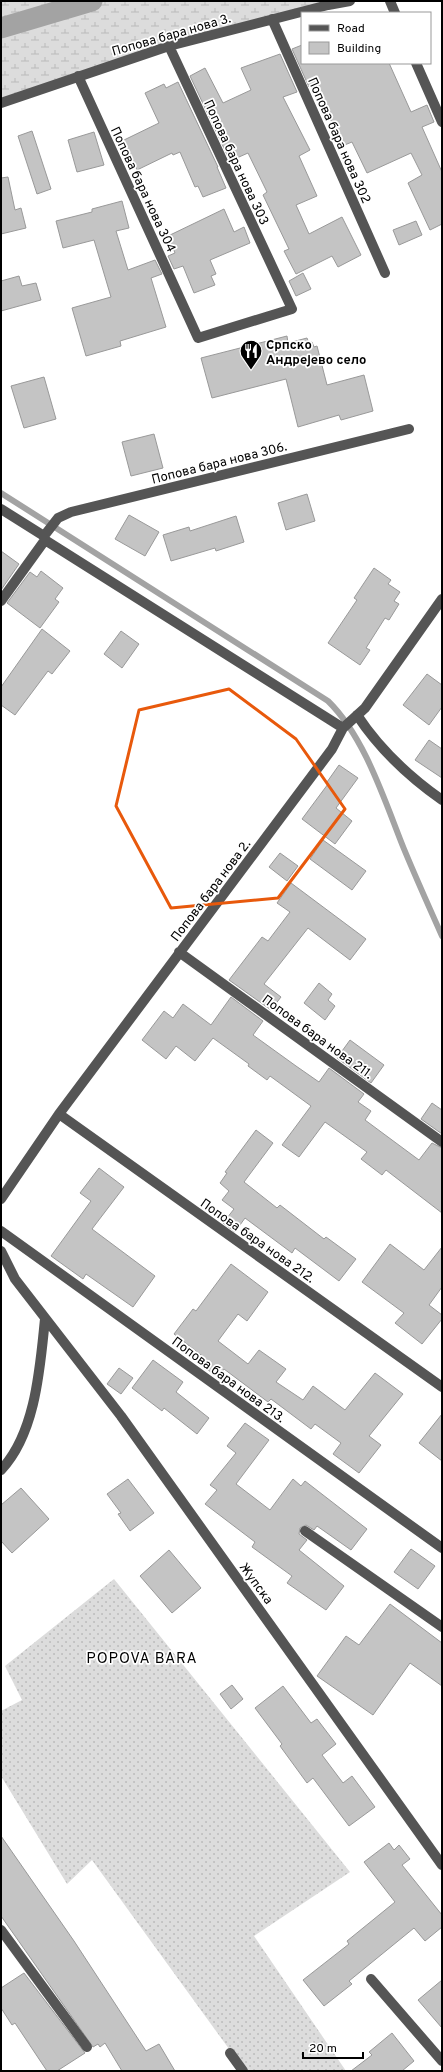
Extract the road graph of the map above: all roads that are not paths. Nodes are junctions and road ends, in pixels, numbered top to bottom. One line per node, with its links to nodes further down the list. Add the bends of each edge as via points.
1 (350, 1): 4 (street, Попова бара нова 3.)
2 (390, 1): 5 (street)
3 (301, 12): 6 (street, Попова бара нова 3.)
4 (302, 12)
5 (395, 12)
6 (272, 19): 7 (street, Попова бара нова 3.); 12 (street, Попова бара нова 302)
7 (168, 46): 9 (street, Попова бара нова 3.); 13 (street, Попова бара нова 303, via 292,309 198,338)
8 (416, 64): 11 (street)
9 (78, 76): 10 (street, Попова бара нова 3.); 13 (street, Попова бара нова 304)
10 (1, 103)
11 (442, 122)
12 (385, 273)
13 (187, 314)
14 (409, 429): 16 (street, Попова бара нова 306., via 72,512 58,518)
15 (1, 509): 16 (street)
16 (44, 537): 18 (street, Попова бара нова 306.); 20 (street)
17 (442, 599): 19 (street, Попова бара нова 2., via 365,708)
18 (1, 601)
19 (356, 715): 20 (street, Попова бара нова 2.); 21 (street, via 373,739 414,780)
20 (343, 727): 22 (street, Попова бара нова 2., via 332,749)
21 (442, 800)
22 (179, 952): 23 (street, Попова бара нова 2.); 24 (street, Попова бара нова 211.)
23 (59, 1114): 25 (street, Попова бара нова 2.); 29 (street, Попова бара нова 212.)
24 (442, 1142)
25 (1, 1199)
26 (1, 1231): 32 (street, Попова бара нова 213.)
27 (1, 1251): 28 (street, via 15,1279)
28 (45, 1319): 30 (street, via 39,1376 31,1412 18,1443); 34 (street, Жупска, via 134,1432)
29 (442, 1387)
30 (1, 1470)
31 (305, 1531): 33 (street)
32 (442, 1548)
33 (442, 1627)
34 (442, 1865)
35 (1, 1930): 37 (street)
36 (370, 1979): 39 (street)
37 (87, 2047)
38 (230, 2053): 40 (street)
39 (442, 2061)
40 (244, 2071)

